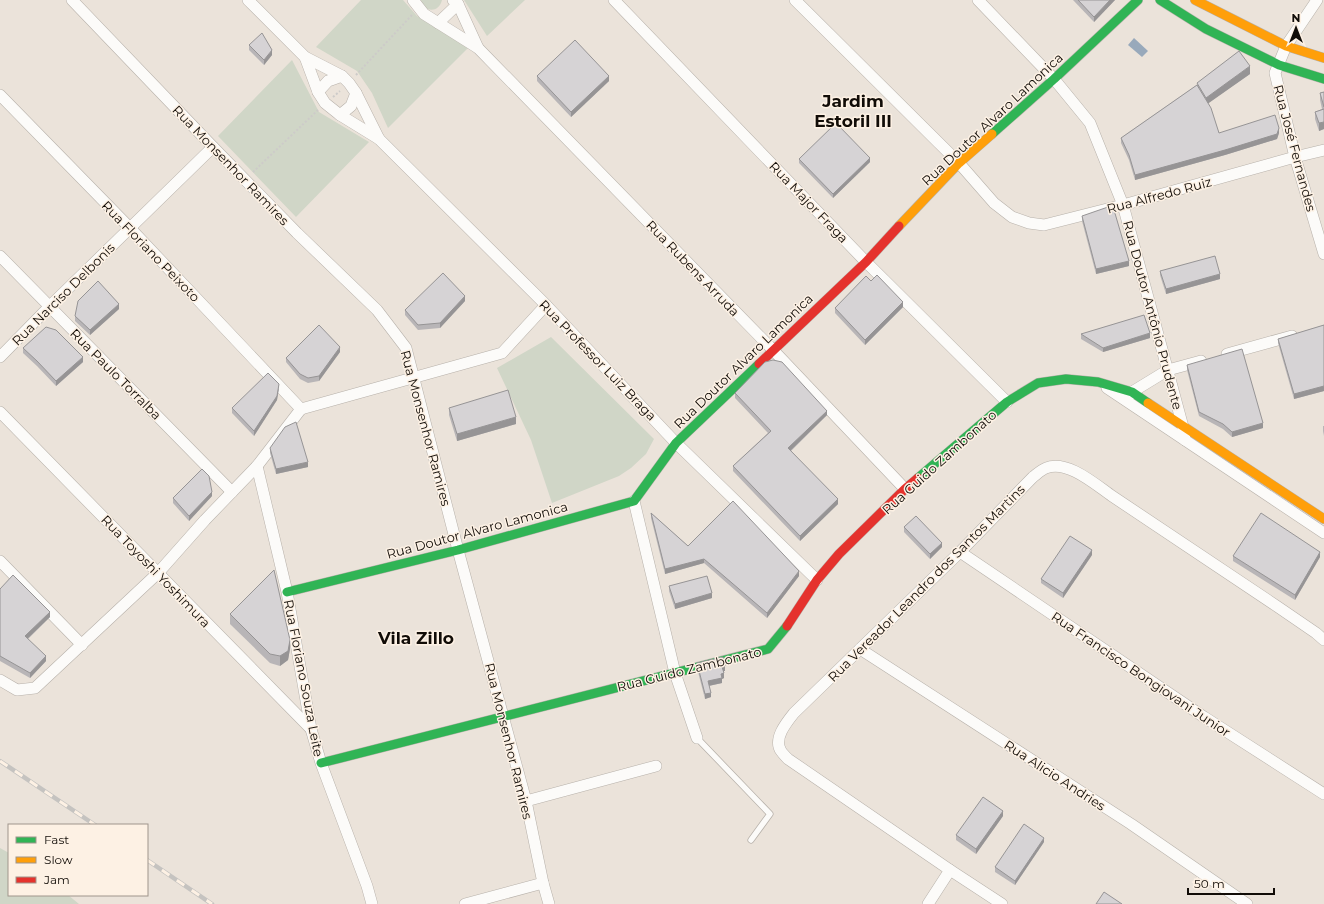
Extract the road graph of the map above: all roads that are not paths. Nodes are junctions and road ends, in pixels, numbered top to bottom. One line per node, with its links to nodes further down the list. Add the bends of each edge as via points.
1 (72, 0): 26 (street, Rua Monsenhor Ramires)
2 (248, 0): 15 (street, Rua Professor Luiz Braga)
3 (614, 0): 34 (street, Rua Major Fraga)
4 (795, 0): 29 (street, Rua Alfredo Ruiz)
5 (978, 0): 18 (street, Rua Doutor Antônio Prudente)
6 (1138, 0): 18 (street, Rua Doutor Alvaro Lamonica)
7 (1160, 0): 17 (street, via 1206,29)
8 (1197, 0): 13 (street)
9 (1316, 0): 13 (street, Rua José Fernandes)
10 (415, 2): 12 (street, Rua Rubens Arruda)
11 (456, 2): 12 (street, Rua Rubens Arruda); 14 (street, Rua Rubens Arruda)
12 (438, 23): 14 (street, Rua Rubens Arruda)
13 (1286, 46): 16 (street); 17 (street, Rua José Fernandes)
14 (478, 48): 38 (street, Rua Rubens Arruda)
15 (305, 57): 20 (street, Rua Professor Luiz Braga); 21 (street, Rua Professor Luiz Braga)
16 (1324, 58)
17 (1279, 65): 19 (street); 28 (street, Rua José Fernandes, via 1275,73)
18 (1054, 79): 29 (street, Rua Doutor Alvaro Lamonica); 30 (street, Rua Doutor Antônio Prudente, via 1090,123)
19 (1324, 79)
20 (345, 80): 21 (street, via 328,81); 22 (street, Rua Professor Luiz Braga)
21 (318, 92): 24 (street, Rua Professor Luiz Braga, via 325,103)
22 (356, 93): 24 (street, via 351,106); 25 (street, Rua Professor Luiz Braga)
23 (0, 95): 31 (street, Rua Floriano Peixoto)
24 (340, 115): 25 (street, Rua Professor Luiz Braga)
25 (379, 139): 35 (street, Rua Professor Luiz Braga)
26 (213, 147): 31 (street, Rua Narciso Delbonis); 41 (street, Rua Monsenhor Ramires, via 377,310 406,348)
27 (1324, 150): 28 (street, Rua Alfredo Ruiz)
28 (1295, 157): 30 (street, Rua Alfredo Ruiz); 32 (street, Rua José Fernandes)
29 (959, 163): 30 (street, Rua Alfredo Ruiz, via 994,203 1012,216 1029,223 1044,224); 34 (street, Rua Doutor Alvaro Lamonica)
30 (1123, 205): 40 (street, Rua Doutor Antônio Prudente)
31 (130, 228): 36 (street, Rua Narciso Delbonis); 45 (street, Rua Floriano Peixoto)
32 (1324, 254)
33 (0, 256): 36 (street, Rua Paulo Torralba)
34 (866, 262): 38 (street, Rua Doutor Alvaro Lamonica); 44 (street, Rua Major Fraga)
35 (546, 305): 41 (street, via 502,353); 49 (street, Rua Professor Luiz Braga)
36 (49, 307): 39 (street, Rua Narciso Delbonis); 53 (street, Rua Paulo Torralba)
37 (1302, 333): 40 (street)
38 (774, 351): 49 (street, Rua Doutor Alvaro Lamonica); 52 (street, Rua Rubens Arruda)
39 (0, 357)
40 (1168, 370): 43 (street); 47 (street, Rua Doutor Antônio Prudente)
41 (414, 379): 45 (street); 58 (street, Rua Monsenhor Ramires)
42 (1098, 382): 43 (street, Rua Guido Zambonato); 44 (street, Rua Guido Zambonato, via 1066,379 1038,383)
43 (1128, 396): 47 (street, Rua Guido Zambonato); 48 (street, Rua Guido Zambonato)
44 (1007, 402): 52 (street, Rua Guido Zambonato)
45 (301, 409): 51 (street)
46 (0, 412): 61 (street, Rua Toyoshi Yoshimura)
47 (1183, 427): 48 (street, Rua Doutor Antônio Prudente); 50 (street, Rua Guido Zambonato)
48 (1185, 440): 50 (street, Rua Guido Zambonato)
49 (676, 443): 54 (street, Rua Doutor Alvaro Lamonica); 62 (street, Rua Professor Luiz Braga)
50 (1228, 462): 55 (street, Rua Guido Zambonato); 56 (street, Rua Guido Zambonato)
51 (257, 466): 53 (street); 63 (street, Rua Floriano Souza Leite)
52 (905, 489): 62 (street, Rua Guido Zambonato, via 839,554)
53 (232, 492): 61 (street)
54 (634, 501): 58 (street, Rua Doutor Alvaro Lamonica); 67 (street)
55 (1321, 515): 56 (street)
56 (1302, 518): 57 (street, Rua Guido Zambonato)
57 (1324, 533)
58 (458, 550): 63 (street, Rua Doutor Alvaro Lamonica); 69 (street, Rua Monsenhor Ramires)
59 (960, 552): 64 (street, Rua Vereador Leandro dos Santos Martins, via 1033,477 1046,468 1069,468 1272,602); 66 (street, Rua Vereador Leandro dos Santos Martins); 74 (street, Rua Francisco Bongiovani Junior, via 1204,717)
60 (0, 561): 65 (street)
61 (158, 573): 65 (street); 70 (street, Rua Toyoshi Yoshimura)
62 (817, 580): 67 (street, Rua Guido Zambonato, via 787,626 768,649)
63 (287, 592): 70 (street, Rua Floriano Souza Leite)
64 (1324, 640)
65 (82, 645): 68 (street, via 36,688 17,690)
66 (860, 649): 77 (street, Rua Vereador Leandro dos Santos Martins, via 784,725 779,737 780,750 802,769); 84 (street, Rua Alicio Andries, via 1131,824)
67 (675, 673): 69 (street, Rua Guido Zambonato); 71 (street)
68 (0, 680)
69 (504, 717): 72 (street, Rua Guido Zambonato); 75 (street, Rua Monsenhor Ramires)
70 (311, 729): 72 (street, Rua Floriano Souza Leite)
71 (696, 738): 76 (lane, via 770,814)
72 (321, 763): 79 (street, Rua Floriano Souza Leite)
73 (656, 766): 75 (street)
74 (1324, 794)
75 (526, 801): 78 (street, Rua Monsenhor Ramires)
76 (750, 840)
77 (950, 870): 82 (street); 83 (street, Rua Vereador Leandro dos Santos Martins)
78 (544, 883): 80 (street); 81 (street, Rua Monsenhor Ramires)
79 (372, 904)
80 (465, 904)
81 (550, 904)
82 (928, 904)
83 (1002, 904)
84 (1247, 904)

